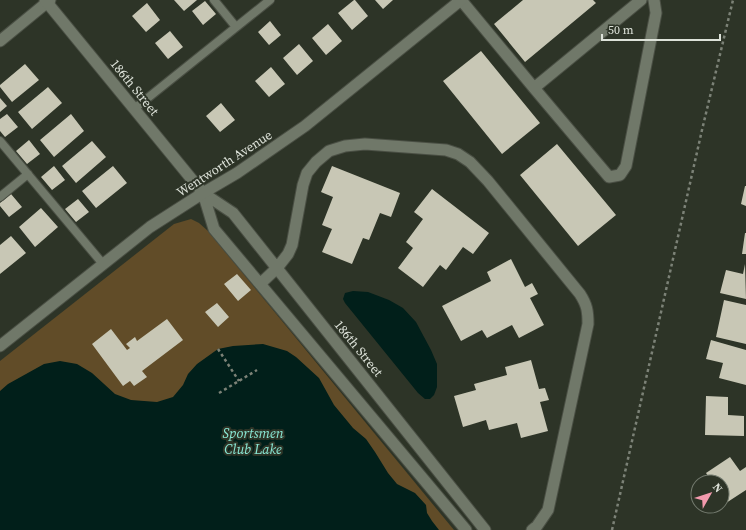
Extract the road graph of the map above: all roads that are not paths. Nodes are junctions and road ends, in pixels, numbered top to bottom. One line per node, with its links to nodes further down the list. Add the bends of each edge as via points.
1 (214, 0): 7 (lane)
2 (270, 0): 7 (lane)
3 (461, 0): 9 (street); 13 (street, Wentworth Avenue, via 305,126)
4 (641, 0): 9 (street)
5 (654, 0): 9 (street, via 656,13 626,166 620,175 609,177)
6 (48, 1): 8 (street); 10 (street, 186th Street)
7 (236, 27): 10 (lane)
8 (0, 41)
9 (534, 88)
10 (134, 109): 13 (street, 186th Street)
11 (0, 141): 12 (lane)
12 (28, 174): 14 (lane); 15 (lane)
13 (203, 193): 15 (street, Wentworth Avenue, via 150,228); 16 (street, 186th Street, via 233,213); 17 (street, 186th Street, via 214,229)
14 (0, 197)
15 (103, 264): 18 (street, Wentworth Avenue)
16 (277, 268): 17 (street); 20 (street, 186th Street); 21 (street, via 292,245 303,184 316,162 329,151 365,144 446,150 470,162 580,294 588,312 588,324 548,510)
17 (260, 284): 19 (street, 186th Street)
18 (0, 346)
19 (466, 530)
20 (486, 530)
21 (532, 530)

